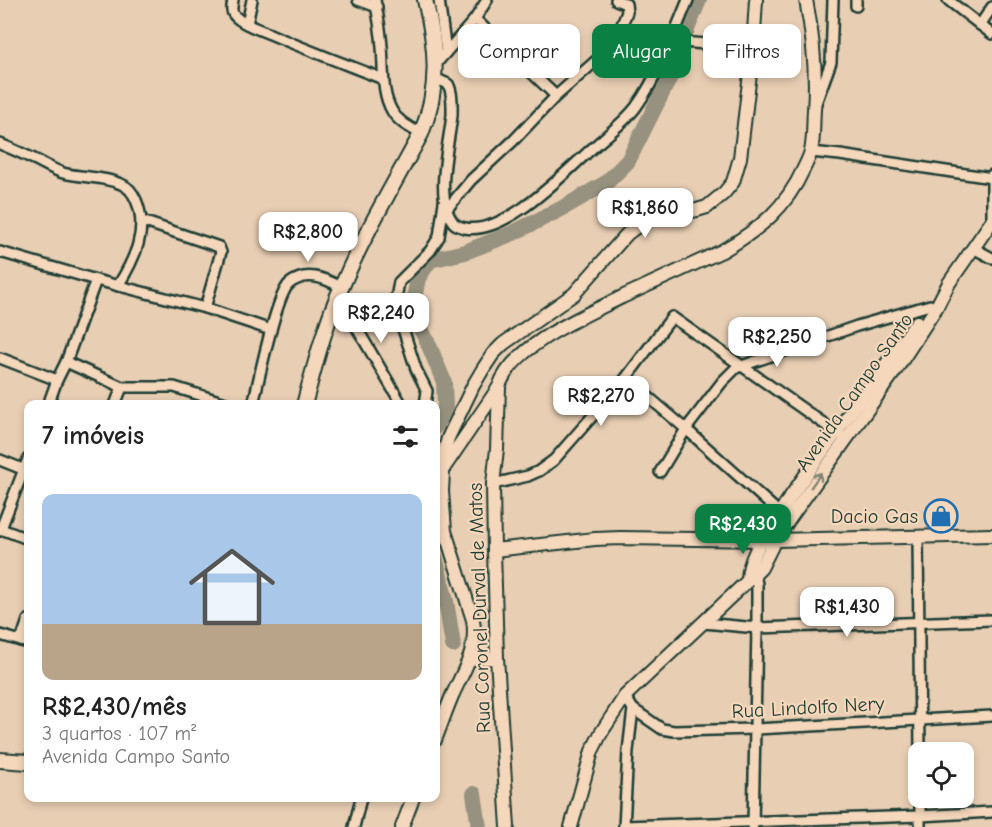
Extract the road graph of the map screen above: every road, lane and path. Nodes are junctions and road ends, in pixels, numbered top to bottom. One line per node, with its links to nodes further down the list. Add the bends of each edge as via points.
1 (252, 0): 16 (street)
2 (358, 0): 12 (street)
3 (425, 0): 22 (main road)
4 (439, 0): 21 (street)
5 (487, 0): 15 (street)
6 (688, 0): 17 (street)
7 (756, 0): 18 (street)
8 (806, 0): 27 (street, via 816,79)
9 (833, 0): 27 (street, via 831,62)
10 (948, 0): 19 (street)
11 (619, 1): 26 (street, via 626,4 627,12 621,27 598,59)
12 (376, 4): 25 (street)
13 (232, 5): 16 (street, via 237,18)
14 (992, 7): 19 (street)
15 (475, 19): 21 (street); 26 (street)
16 (247, 24): 25 (street)
17 (677, 24)
18 (754, 24)
19 (980, 25): 20 (street)
20 (992, 34)
21 (446, 52): 22 (street)
22 (435, 71): 28 (main road, via 432,101); 32 (street, via 448,84 452,96 443,183)
23 (653, 78): 32 (street, via 634,109 527,206 505,220 480,228 461,228 454,224)
24 (749, 78): 60 (street, via 740,158 733,182 724,193 707,207 644,221 627,234 574,294 503,344 483,369)
25 (383, 79): 28 (street, via 392,113)
26 (556, 96): 32 (street)
27 (814, 107): 30 (street)
28 (421, 134): 40 (main road)
29 (0, 144): 33 (street, via 57,171 124,185 133,193)
30 (811, 152): 31 (street); 50 (street, via 793,190 763,224 722,251 557,329 527,350)
31 (992, 176): 34 (street, Avenida Campo Santo)
32 (445, 204): 57 (street, via 439,237 430,252 399,282 395,304 427,391)
33 (142, 221): 39 (street, via 134,256); 42 (street, via 219,248)
34 (992, 222): 35 (street, Avenida Campo Santo)
35 (973, 249): 37 (street); 41 (street, Avenida Campo Santo)
36 (0, 252): 38 (street)
37 (992, 258)
38 (96, 280): 39 (street); 45 (street)
39 (118, 286): 42 (street)
40 (339, 292): 43 (street, via 326,279 316,276 293,281 284,291); 55 (main road); 56 (street)
41 (933, 306): 46 (street, via 857,326); 59 (street, Avenida Campo Santo, via 897,368)
42 (205, 308): 43 (street)
43 (271, 330): 54 (street)
44 (0, 358): 48 (street)
45 (66, 362): 48 (street); 49 (street)
46 (741, 366): 47 (street, via 672,317); 58 (street, via 722,382); 59 (street)
47 (626, 378): 58 (street); 66 (street, via 554,460 528,476)
48 (57, 380): 51 (street)
49 (122, 387): 52 (street); 53 (street, via 174,387)
50 (499, 387): 63 (street); 66 (street, Rua Coronel Durval de Matos)
51 (50, 400)
52 (116, 400)
53 (216, 400)
54 (254, 400)
55 (305, 400)
56 (399, 400)
57 (426, 400)
58 (686, 429): 65 (street); 67 (street)
59 (841, 436): 67 (street, Avenida Campo Santo)
60 (440, 451): 63 (street)
61 (0, 460): 62 (street)
62 (24, 470)
63 (442, 470): 82 (street, via 445,531 475,632)
64 (24, 472): 68 (street)
65 (660, 472)
66 (493, 484): 73 (street, Rua Coronel Durval de Matos)
67 (784, 517): 72 (street, Avenida Campo Santo)
68 (0, 530): 71 (street)
69 (992, 535): 70 (street)
70 (918, 537): 72 (street); 76 (street)
71 (24, 538)
72 (769, 540): 73 (street, via 620,538); 74 (street, Avenida Campo Santo)
73 (494, 550): 81 (street, Rua Coronel Durval de Matos)
74 (752, 572): 77 (street, Avenida Campo Santo); 78 (street)
75 (992, 620): 76 (street)
76 (919, 622): 78 (street); 86 (street)
77 (704, 623): 78 (street); 83 (street, Avenida Campo Santo)
78 (757, 628): 88 (street)
79 (0, 634): 80 (street)
80 (24, 642)
81 (497, 658): 82 (street); 101 (street, Rua Coronel Durval de Matos)
82 (469, 659): 87 (street)
83 (625, 696): 84 (street); 102 (street, Avenida Campo Santo, via 592,751)
84 (633, 709): 88 (street, Rua Lindolfo Nery, via 662,729 674,731); 98 (street)
85 (992, 716): 86 (street, Rua Lindolfo Nery)
86 (920, 719): 88 (street, Rua Lindolfo Nery); 89 (street)
87 (440, 727)
88 (756, 729): 97 (street)
89 (920, 742)
90 (0, 760): 91 (main road)
91 (24, 762)
92 (360, 802): 99 (street)
93 (411, 802): 100 (street)
94 (920, 808): 96 (street)
95 (992, 812): 96 (street)
96 (920, 816): 97 (street); 103 (street)
97 (753, 824): 98 (street)
98 (624, 826)
99 (354, 827)
100 (402, 827)
101 (508, 827)
102 (571, 827)
103 (920, 827)

